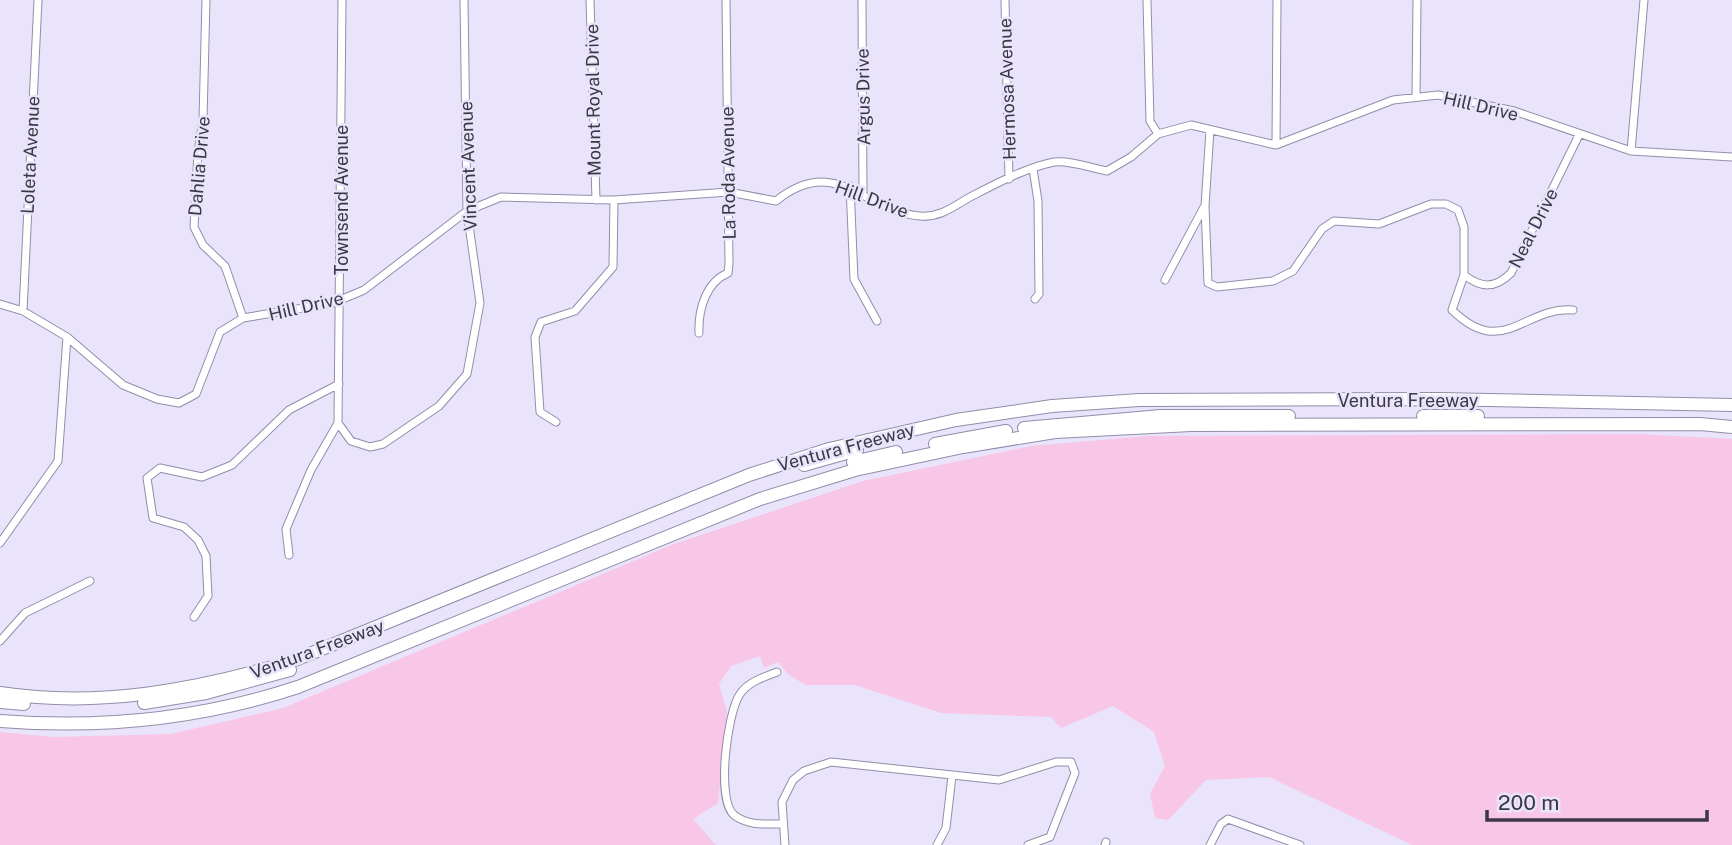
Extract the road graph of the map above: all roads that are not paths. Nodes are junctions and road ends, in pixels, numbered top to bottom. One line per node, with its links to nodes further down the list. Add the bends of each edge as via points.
1 (38, 0): 35 (street, Loleta Avenue)
2 (206, 0): 36 (street, Dahlia Drive, via 194,227 202,245 225,266)
3 (342, 0): 32 (street, Townsend Avenue)
4 (464, 0): 28 (street, Vincent Avenue)
5 (590, 0): 25 (street, Mount Royal Drive)
6 (726, 0): 23 (street, La Roda Avenue)
7 (862, 0): 24 (street, Argus Drive)
8 (1005, 0): 21 (street, Hermosa Avenue)
9 (1147, 0): 15 (street, via 1150,121)
10 (1277, 0): 17 (street)
11 (1417, 0): 13 (street)
12 (1644, 0): 18 (street)
13 (1416, 97): 16 (street, Hill Drive, via 1438,95 1514,111); 17 (street, Hill Drive, via 1393,100)
14 (1210, 130): 15 (street, Hill Drive, via 1191,125); 17 (street, Hill Drive); 27 (street)
15 (1158, 134): 20 (street, Hill Drive, via 1107,171 1057,162)
16 (1579, 135): 18 (street, Hill Drive); 29 (street, Neal Drive, via 1511,273 1489,286)
17 (1276, 145)
18 (1631, 151): 19 (street, Hill Drive)
19 (1732, 157)
20 (1034, 169): 21 (street, Hill Drive); 31 (street, Hermosa Avenue, via 1039,294)
21 (1009, 179): 24 (street, Hill Drive, via 949,211 922,216 892,210)
22 (850, 186): 23 (street, Hill Drive, via 796,186 776,201); 24 (street, Hill Drive); 37 (street, via 854,279)
23 (729, 192): 26 (street, Hill Drive); 38 (street, La Roda Avenue, via 728,273 710,285 698,320)
24 (863, 194)
25 (596, 200): 26 (street, Hill Drive); 28 (street, Hill Drive, via 501,197)
26 (614, 201): 47 (street, Mount Royal Drive, via 613,267 575,311 541,322 535,337 540,412)
27 (1205, 206): 29 (street, via 1208,283 1217,287 1273,281 1293,271 1322,229 1334,221 1379,225 1431,204 1458,210 1464,227); 30 (street)
28 (467, 211): 32 (street, Hill Drive, via 364,290); 46 (street, Vincent Avenue, via 480,303 467,374 439,406 383,444 370,447 351,441)
29 (1464, 275): 34 (street, via 1452,310 1466,324 1498,332 1553,310)
30 (1165, 280)
31 (1035, 299)
32 (341, 300): 36 (street, Hill Drive); 40 (street, Townsend Avenue)
33 (0, 304): 35 (street, Hill Drive)
34 (1573, 310)
35 (23, 311): 39 (street, Hill Drive)
36 (243, 318): 39 (street, Hill Drive, via 220,332 195,394 179,403 157,400 123,385)
37 (877, 321)
38 (699, 333)
39 (67, 337): 49 (street, via 58,461)
40 (339, 384): 46 (street, Townsend Avenue); 53 (street, via 289,410 232,465 202,477 160,468 147,478 153,518 184,527 206,556 208,596)
41 (1469, 400): 42 (highway, Ventura Freeway); 43 (highway, via 1486,408); 45 (highway, Ventura Freeway, via 1139,400 1052,406)
42 (1732, 405)
43 (1732, 413)
44 (1732, 419): 52 (highway, via 1161,416 1056,423 873,457 804,477 555,574)
45 (957, 420): 56 (highway, Ventura Freeway, via 829,449 749,475 290,662 241,676 145,695 78,698); 57 (highway, via 945,429 863,448 743,486 258,681 120,705)
46 (338, 422): 50 (street, Townsend Avenue, via 286,529)
47 (556, 422)
48 (1732, 427): 52 (highway, Ventura Freeway, via 1191,425 1014,438 894,460 760,499)
49 (0, 543)
50 (289, 555)
51 (90, 581): 54 (street, via 25,613)
52 (509, 600): 59 (highway, Ventura Freeway, via 247,704)
53 (194, 617)
54 (0, 641)
55 (777, 672): 62 (street, via 740,694 730,725 724,789 725,801 736,817 751,824)
56 (0, 693)
57 (0, 702)
58 (0, 714): 59 (highway, via 137,715)
59 (148, 720): 60 (highway, Ventura Freeway, via 92,724)
60 (0, 721)
61 (952, 776): 62 (street, via 831,762 793,780 782,802); 64 (street, via 946,828); 65 (street, via 1006,780 1068,761 1075,772 1049,837)
62 (782, 824): 63 (street)
63 (785, 845)
64 (937, 845)
65 (1028, 845)
66 (1210, 845): 67 (street, via 1224,820)
67 (1300, 845)

